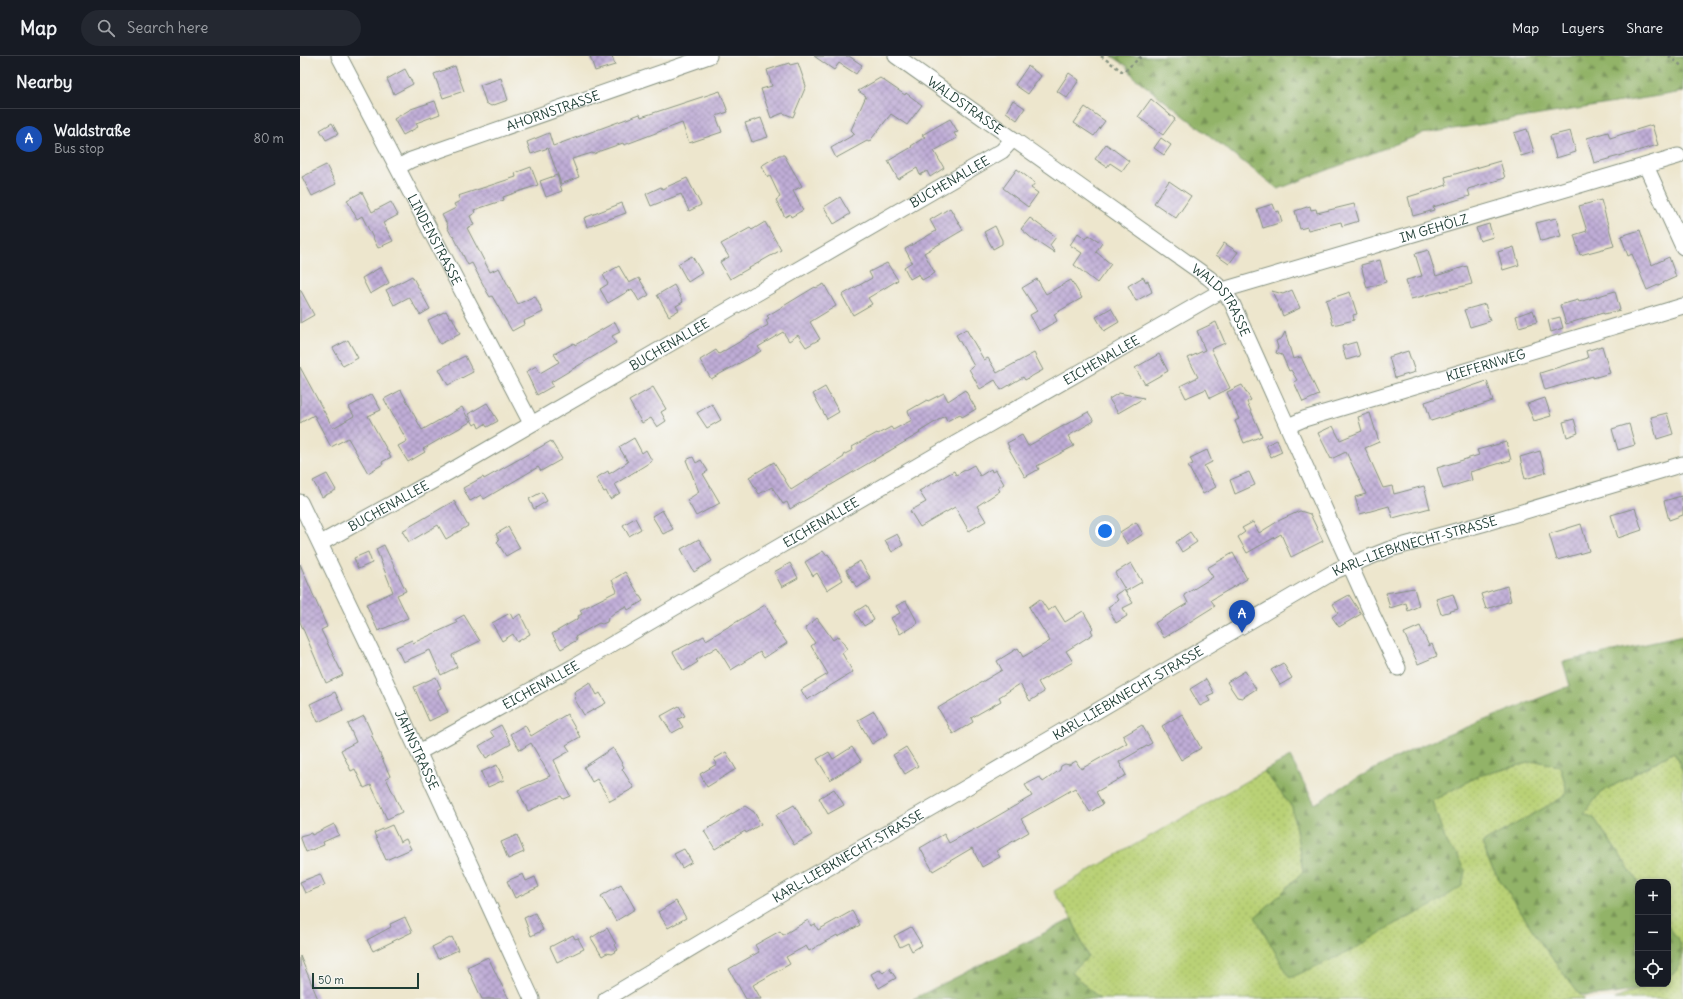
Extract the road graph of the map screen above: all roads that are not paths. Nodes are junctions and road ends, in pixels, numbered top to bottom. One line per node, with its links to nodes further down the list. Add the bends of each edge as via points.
1 (339, 56): 7 (street, LINDENSTRASSE)
2 (709, 56): 7 (street, AHORNSTRASSE, via 411,160)
3 (896, 56): 4 (street, WALDSTRASSE)
4 (1013, 139): 9 (street, WALDSTRASSE, via 1160,242); 11 (street, BUCHENALLEE, via 1002,151)
5 (1678, 156): 6 (street, IM GEHÖLZ)
6 (1646, 166): 8 (street); 9 (street, IM GEHÖLZ)
7 (398, 167): 11 (street, LINDENSTRASSE)
8 (1683, 247)
9 (1223, 290): 12 (street, WALDSTRASSE, via 1232,303); 18 (street, EICHENALLEE, via 573,667)
10 (1683, 306): 12 (street, KIEFERNWEG, via 1304,419)
11 (532, 423): 15 (street, BUCHENALLEE)
12 (1288, 426): 16 (street, WALDSTRASSE)
13 (1683, 464): 16 (street, KARL-LIEBKNECHT-STRASSE, via 1390,549)
14 (300, 502): 15 (street, JAHNSTRASSE)
15 (321, 543): 18 (street, JAHNSTRASSE)
16 (1350, 564): 17 (street, WALDSTRASSE); 20 (street, KARL-LIEBKNECHT-STRASSE, via 800,883)
17 (1398, 668)
18 (419, 752): 19 (street, JAHNSTRASSE)
19 (532, 999)
20 (606, 999)

